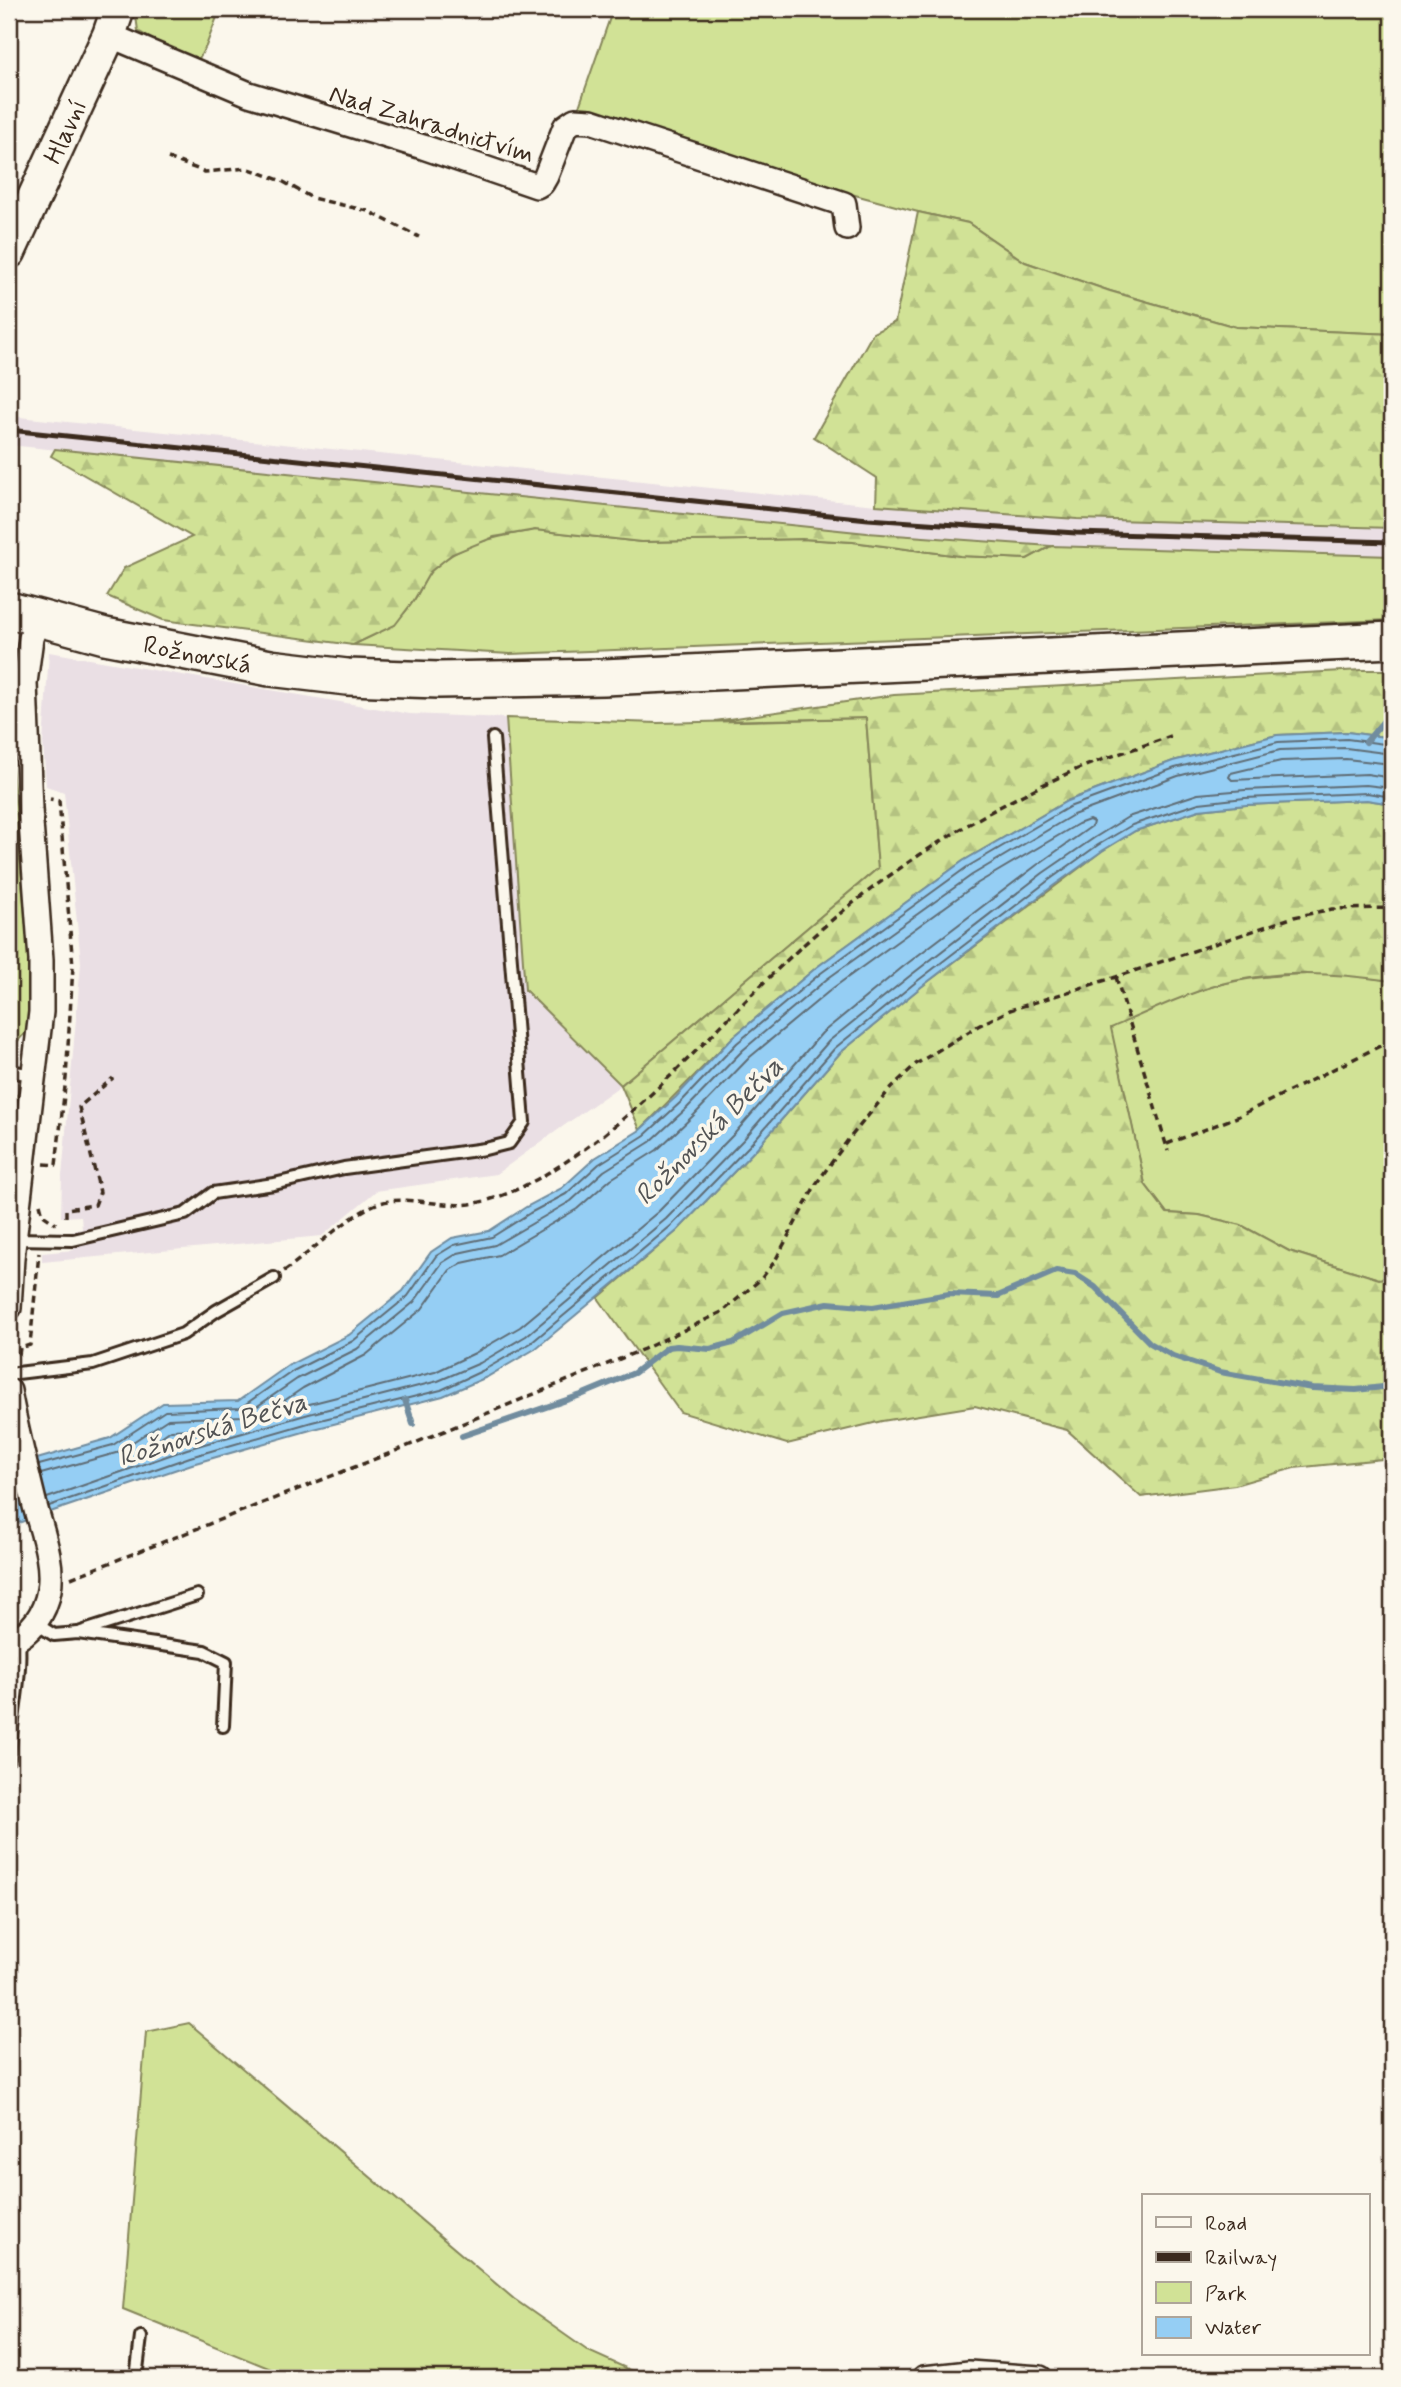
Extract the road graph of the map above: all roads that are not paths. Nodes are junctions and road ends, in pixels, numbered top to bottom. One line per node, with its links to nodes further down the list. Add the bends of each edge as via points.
1 (114, 22): 2 (street, Nad Zahradnictvím, via 249,94 537,186 546,176 565,127 575,120 591,121 844,204); 3 (street, Hlavní)
2 (847, 228)
3 (9, 252)
4 (23, 615): 5 (main road, Rožnovská, via 132,642 271,668 390,679 604,677); 8 (street, via 29,649 25,683 41,960 41,1012)
5 (1392, 640)
6 (493, 738): 9 (lane, via 524,1122 509,1143 213,1193 185,1214 73,1240)
7 (9, 1071): 8 (lane)
8 (33, 1075): 9 (street)
9 (14, 1240): 11 (street)
10 (274, 1278): 12 (lane, via 183,1334 93,1364)
11 (9, 1308)
12 (9, 1374)
13 (9, 1391): 16 (street, via 50,1578 47,1601)
14 (197, 1595): 15 (lane)
15 (78, 1633): 16 (lane); 17 (lane, via 204,1651 226,1662)
16 (21, 1635): 18 (lane)
17 (223, 1726)
18 (9, 1759)
19 (141, 2337): 20 (lane)
20 (136, 2378)
21 (924, 2378): 22 (street, via 969,2373)
22 (1040, 2378)

